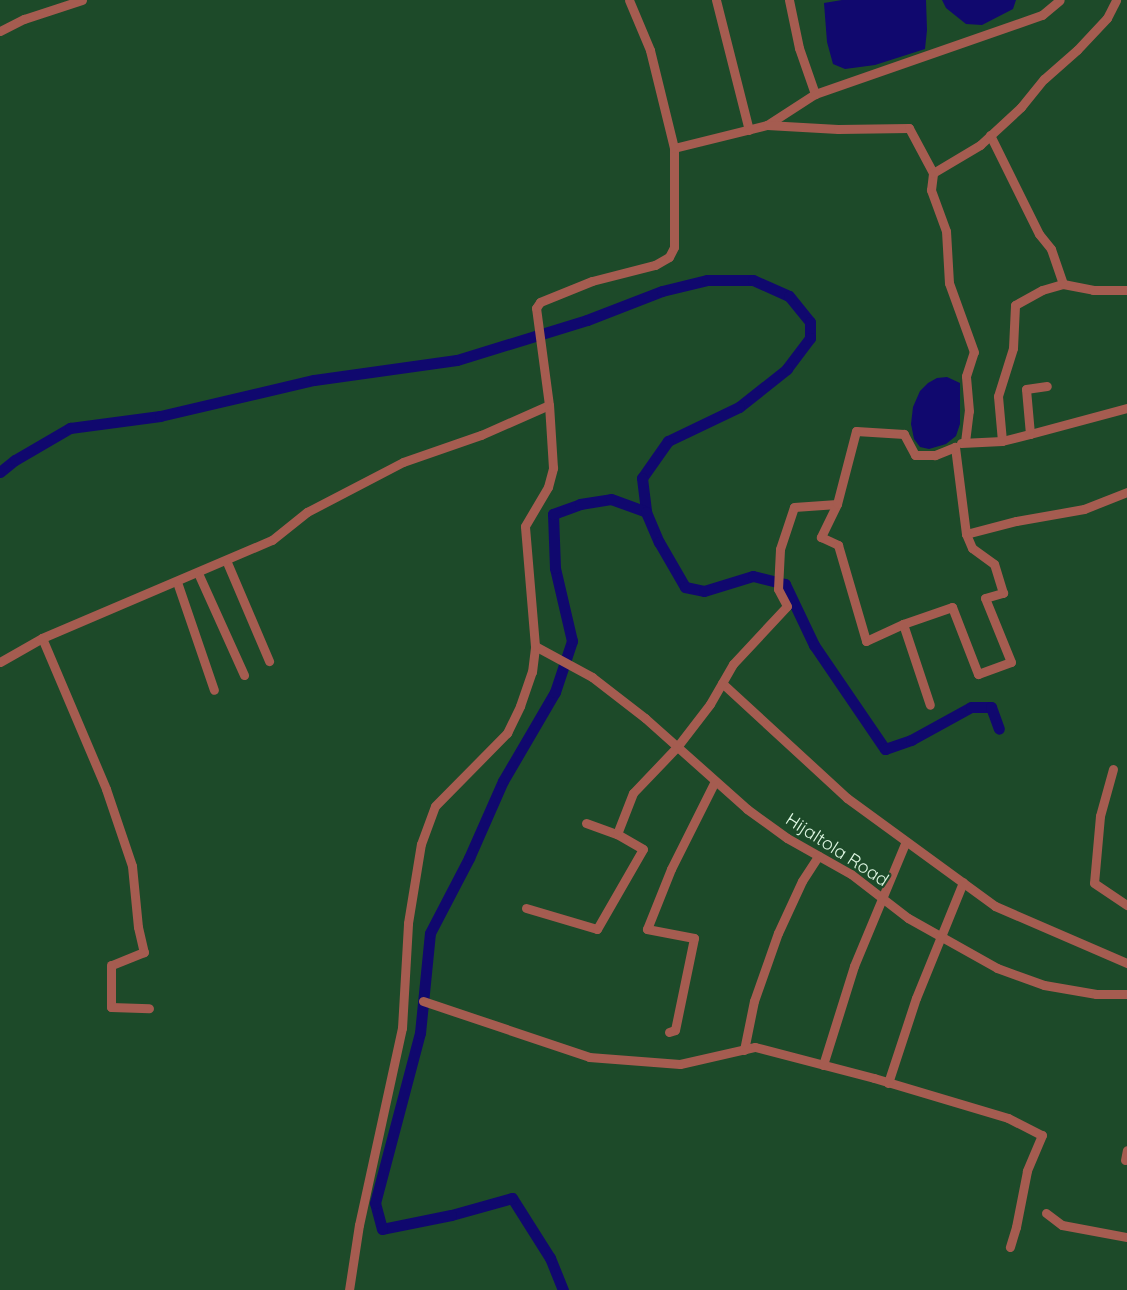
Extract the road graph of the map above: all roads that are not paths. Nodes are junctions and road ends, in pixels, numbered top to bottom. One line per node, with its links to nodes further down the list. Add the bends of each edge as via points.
1 (82, 0): 7 (street, via 24,19)
2 (629, 0): 12 (street, via 650,50)
3 (716, 0): 10 (street)
4 (789, 0): 8 (street, via 799,48)
5 (1060, 0): 8 (street, via 1042,15)
6 (1116, 0): 11 (street, via 1106,18 1077,50)
7 (0, 31)
8 (815, 94): 9 (street)
9 (768, 125): 10 (street); 13 (street, via 838,129 909,128)
10 (749, 130): 12 (street)
11 (990, 135): 13 (street, via 980,146); 14 (street, via 1035,227 1051,250)
12 (674, 148): 17 (street, via 674,247 669,257 655,265 592,281 540,302 536,308)
13 (934, 173): 21 (street, via 931,190 946,231 949,283 974,352 966,376 969,411)
14 (1063, 284): 15 (street, via 1093,290); 20 (street, via 1042,290 1015,305 1012,348 998,396)
15 (1127, 290)
16 (1047, 386): 19 (street, via 1026,389)
17 (548, 405): 26 (street, via 481,435 403,462 307,512 272,540); 31 (street, via 553,468 548,487 525,526)
18 (1127, 408): 19 (street)
19 (1030, 434): 20 (street)
20 (1002, 441): 21 (street)
21 (965, 442): 22 (street)
22 (954, 447): 24 (street, via 935,455 915,455 904,434 856,431); 25 (street)
23 (1127, 492): 25 (street, via 1084,510 1016,521)
24 (837, 504): 29 (street, via 821,536 838,545 866,641); 35 (street, via 794,507 780,550 778,589 787,606 733,664)
25 (966, 534): 29 (street, via 972,548 994,564 1003,593 985,598 1011,662 978,674 952,607)
26 (226, 560): 27 (street); 32 (street)
27 (198, 573): 28 (street); 34 (street)
28 (177, 582): 30 (street); 36 (street)
29 (903, 624): 37 (street)
30 (42, 638): 33 (street); 53 (street, via 106,789 132,866 144,952 111,965 111,1007)
31 (535, 646): 38 (street, Hijaltola Road, via 592,677); 63 (street, via 532,672 507,732 434,806 421,844 408,923 402,1028 363,1206)
32 (269, 661)
33 (0, 662)
34 (244, 675)
35 (722, 683): 38 (street); 43 (street, via 847,798)
36 (214, 690)
37 (930, 705)
38 (677, 747): 40 (street, Hijaltola Road); 42 (street, via 633,793)
39 (1113, 769): 47 (street, via 1100,816 1094,883)
40 (715, 781): 44 (street, Hijaltola Road, via 747,809); 54 (street, via 671,869 647,929 694,938 675,1030)
41 (586, 824): 42 (street)
42 (617, 834): 48 (street, via 643,849 597,929)
43 (906, 841): 45 (street); 46 (street)
44 (818, 856): 46 (street, Hijaltola Road, via 850,874); 55 (street, via 802,881 778,933 754,1001)
45 (963, 882): 49 (street); 50 (street, via 995,906)
46 (882, 898): 49 (street, Hijaltola Road); 56 (street, via 854,966)
47 (1127, 905)
48 (526, 908)
49 (941, 937): 51 (street, Hijaltola Road, via 997,968 1044,985 1096,994); 57 (street, via 916,998)
50 (1127, 963)
51 (1127, 994)
52 (423, 1001): 55 (street, via 589,1057 680,1064)
53 (149, 1008)
54 (669, 1032)
55 (744, 1050): 56 (street, via 755,1047)
56 (823, 1065): 57 (street)
57 (888, 1082): 62 (street, via 1008,1118 1042,1135 1027,1171)
58 (1127, 1150): 59 (street)
59 (1125, 1160)
60 (1046, 1213): 61 (street, via 1062,1225)
61 (1127, 1237)
62 (1010, 1247)
63 (349, 1290)

